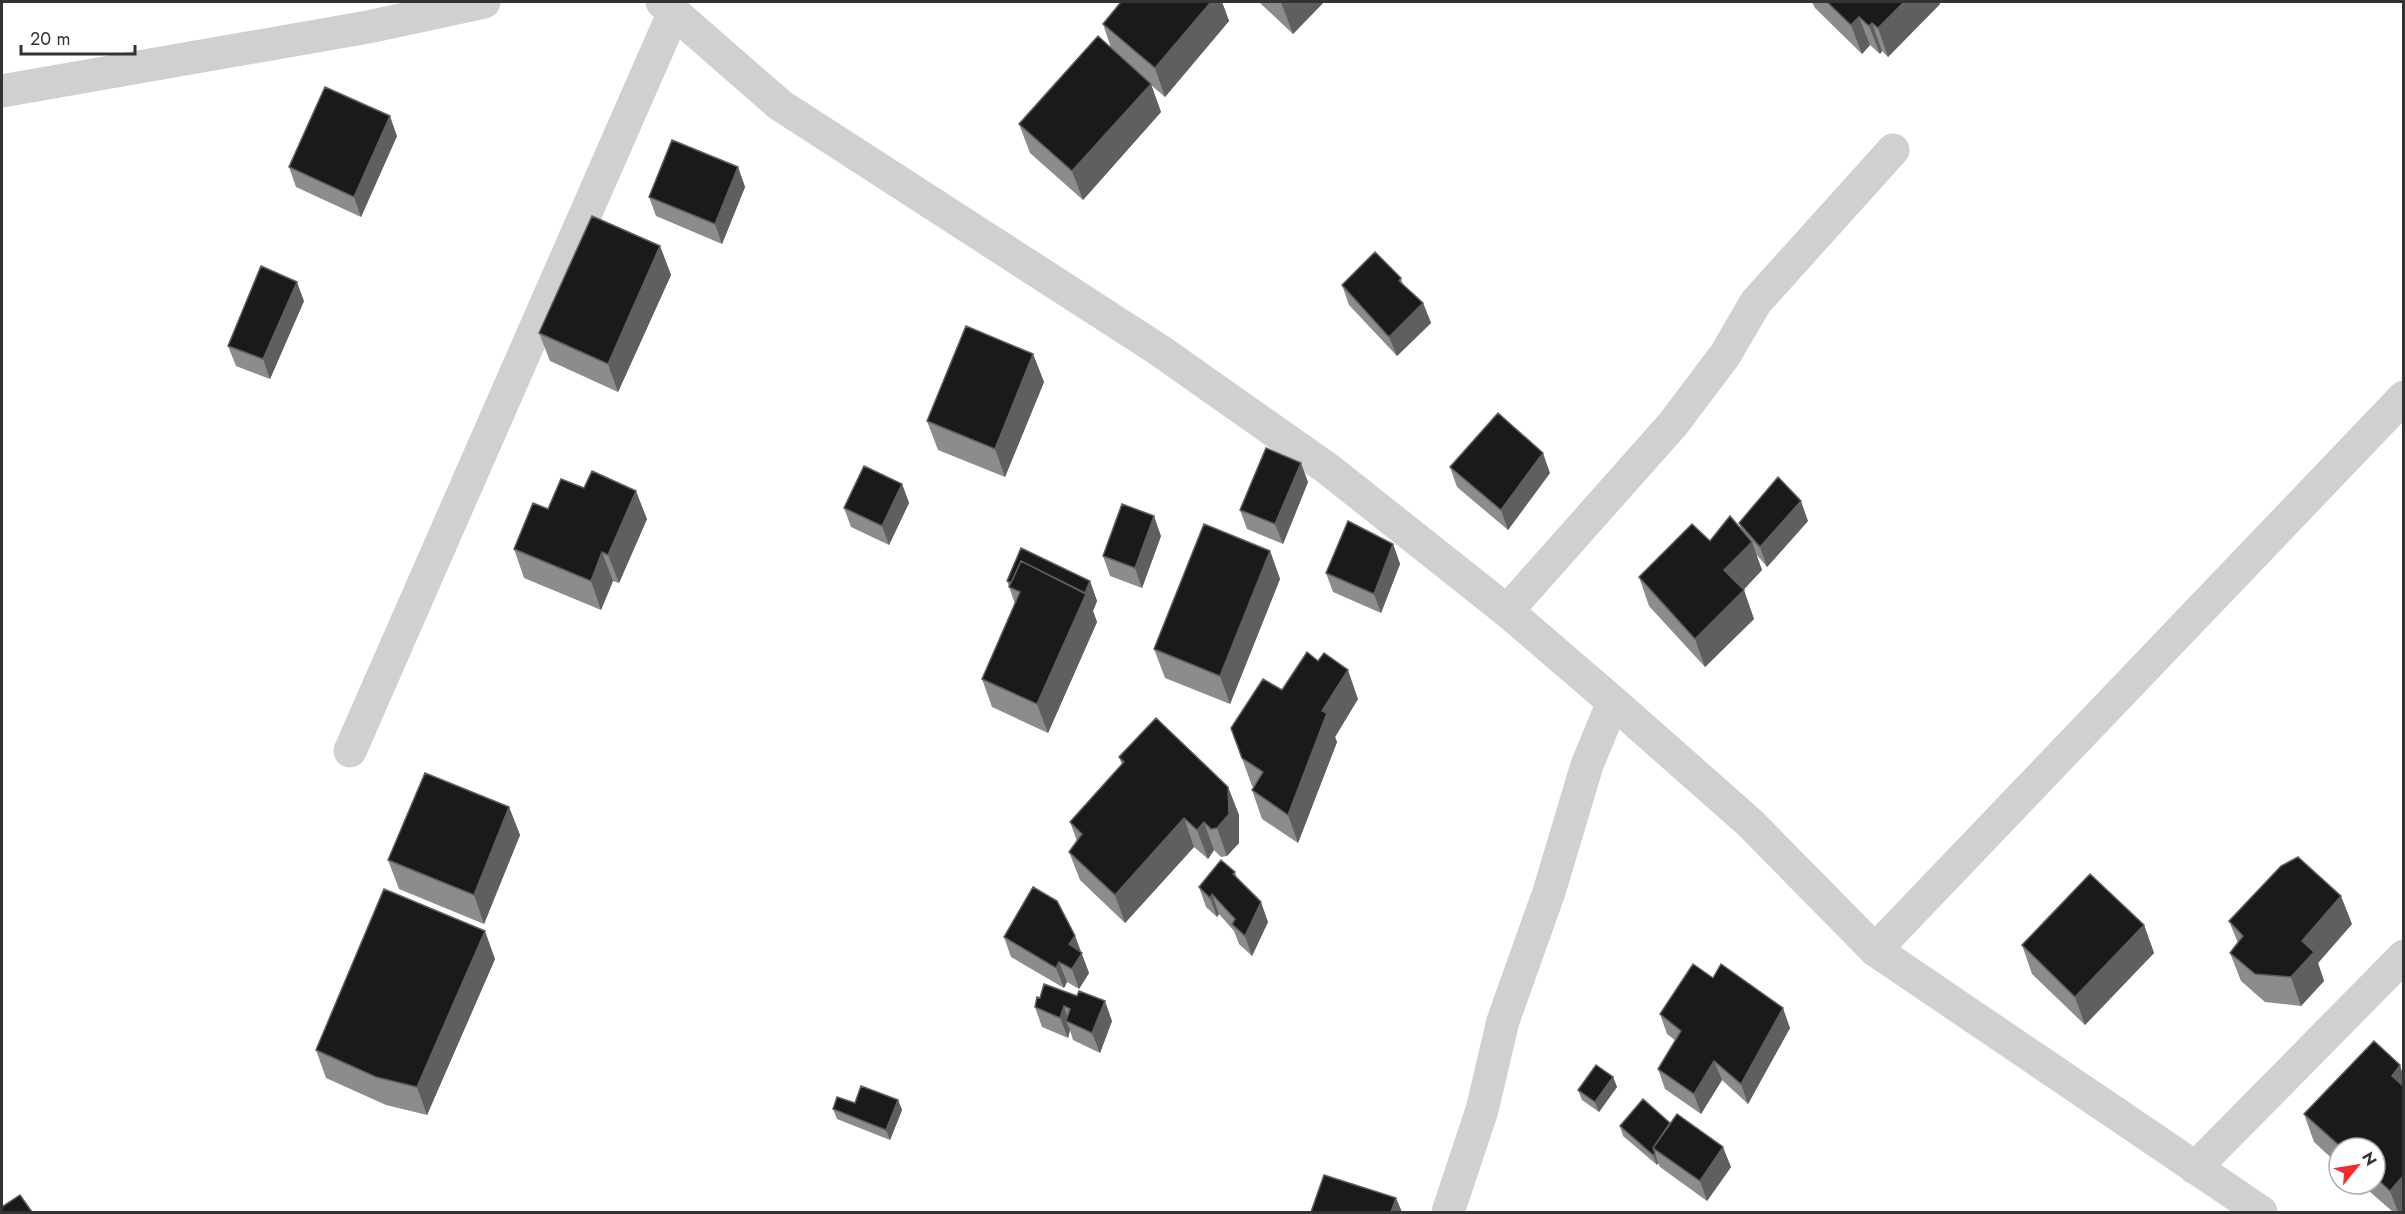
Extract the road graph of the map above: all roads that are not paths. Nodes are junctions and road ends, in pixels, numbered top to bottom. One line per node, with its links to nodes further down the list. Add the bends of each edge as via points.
1 (484, 2): 3 (street, via 368,27)
2 (668, 7): 6 (street, via 780,105 1160,350 1328,469); 8 (street)
3 (2, 91)
4 (1893, 150): 6 (street, via 1756,302 1725,355 1673,424)
5 (2403, 397): 9 (street)
6 (1507, 611): 7 (street)
7 (1614, 702): 9 (street, via 1750,823); 12 (street, via 1587,765 1549,892 1503,1022 1482,1110)
8 (350, 751)
9 (1875, 950): 11 (street)
10 (2403, 956): 11 (street)
11 (2195, 1168): 13 (street)
12 (1448, 1212)
13 (2261, 1212)

